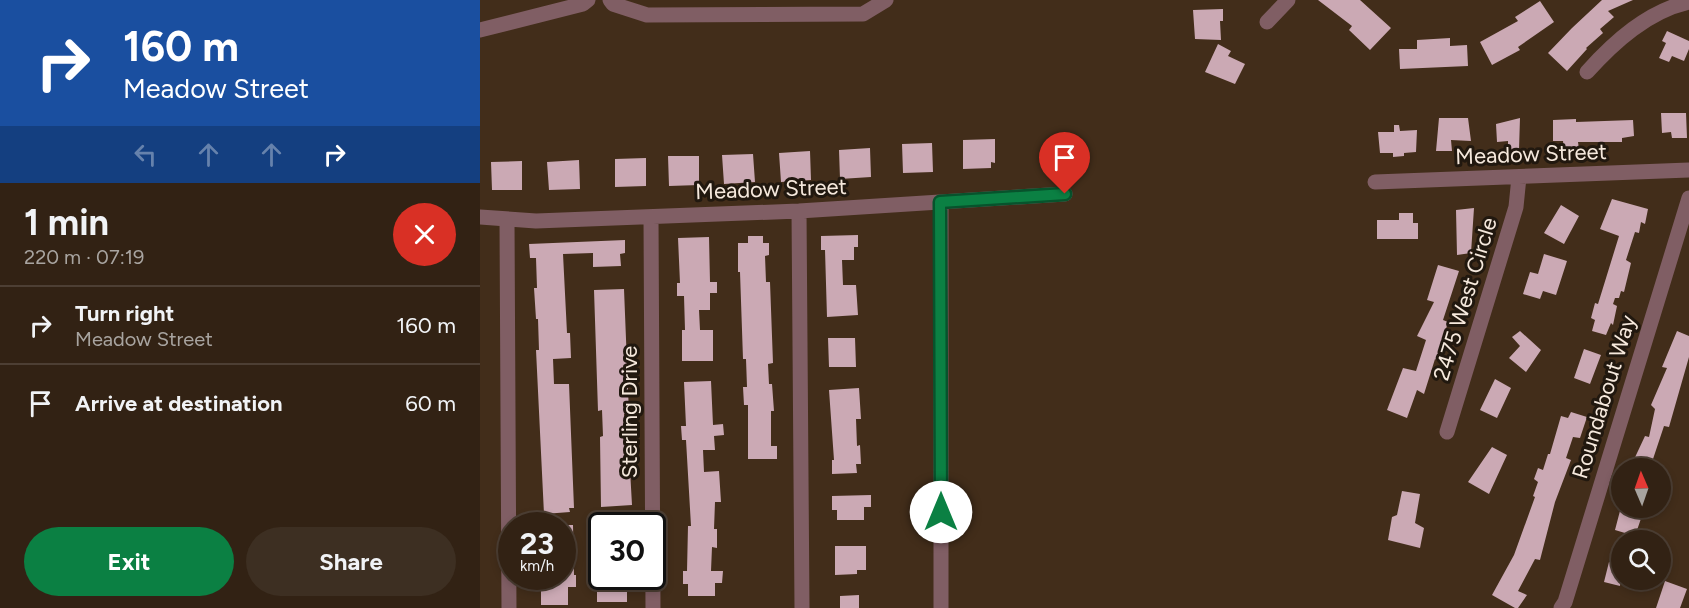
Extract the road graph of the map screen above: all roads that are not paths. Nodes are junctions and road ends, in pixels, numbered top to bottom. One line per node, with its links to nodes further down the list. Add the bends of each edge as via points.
1 (588, 0): 7 (street)
2 (610, 0): 3 (street, via 647,15 863,14)
3 (886, 0)
4 (1288, 0): 6 (street)
5 (1689, 2): 8 (street, via 1672,6 1635,27)
6 (1267, 22)
7 (480, 30)
8 (1587, 72)
9 (1689, 170): 10 (street, Meadow Street)
10 (1519, 177): 11 (street, Meadow Street); 19 (street, 2475 West Circle, via 1516,207)
11 (1375, 182)
12 (1065, 194): 14 (street, Meadow Street)
13 (1689, 198): 24 (street, Roundabout Way)
14 (940, 202): 15 (street, Meadow Street); 23 (street)
15 (799, 212): 17 (street, Meadow Street); 22 (street)
16 (480, 217): 18 (street, Meadow Street)
17 (651, 217): 18 (street, Meadow Street); 21 (street, Sterling Drive)
18 (507, 220): 20 (street)
19 (1447, 432)
20 (509, 608)
21 (653, 608)
22 (802, 608)
23 (941, 608)
24 (1561, 608)

